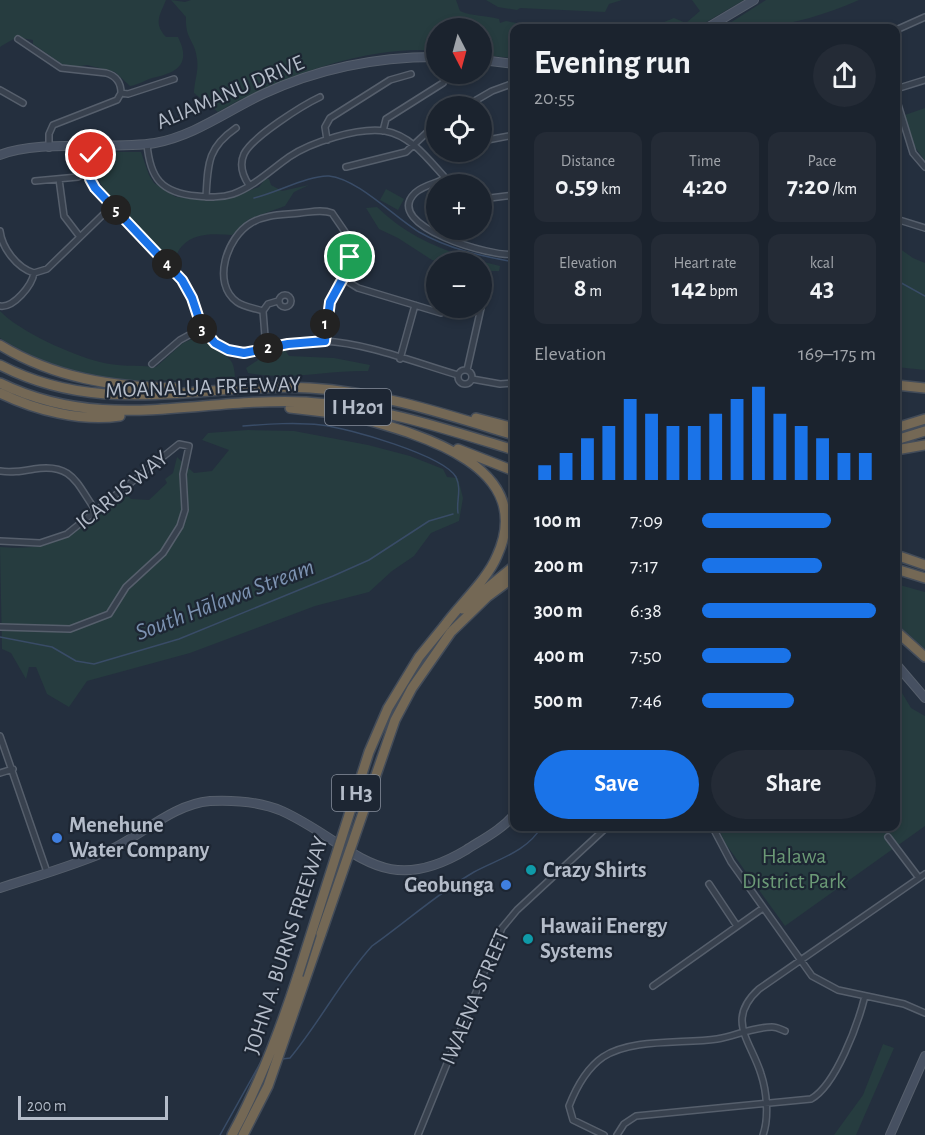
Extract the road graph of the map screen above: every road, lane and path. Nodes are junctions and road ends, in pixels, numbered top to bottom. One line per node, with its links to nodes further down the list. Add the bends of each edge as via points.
1 (754, 0): 3 (street)
2 (925, 17): 4 (street)
3 (714, 24)
4 (900, 28)
5 (18, 39): 6 (street)
6 (27, 45): 7 (street); 18 (street, via 60,68 112,75 120,83)
7 (22, 52)
8 (426, 58): 30 (street, ALIAMANU DRIVE, via 374,62 309,76 189,132)
9 (492, 61): 10 (street)
10 (510, 64)
11 (506, 77): 14 (street)
12 (925, 80): 15 (street)
13 (407, 84): 29 (street, via 408,75 390,80 330,118 325,127)
14 (508, 85): 20 (street)
15 (900, 88)
16 (0, 90): 21 (street)
17 (170, 90): 18 (street, via 171,80)
18 (121, 93): 33 (street, via 113,102 53,125)
19 (442, 94): 25 (street, via 440,85 386,119)
20 (483, 96)
21 (21, 100)
22 (318, 108): 43 (street, via 317,98 296,109 246,150 242,170)
23 (900, 111): 37 (street, via 913,153)
24 (236, 128): 46 (street, via 213,150)
25 (383, 131): 29 (street); 31 (street)
26 (426, 132): 31 (street)
27 (510, 136): 28 (street)
28 (492, 139)
29 (327, 140): 43 (street, via 292,155)
30 (147, 144): 32 (street, ALIAMANU DRIVE); 46 (street, via 152,172 161,184 176,193)
31 (414, 146): 35 (street, via 398,155); 39 (street)
32 (88, 147): 33 (street, ALIAMANU DRIVE); 48 (street, via 90,179)
33 (49, 148): 34 (street, ALIAMANU DRIVE)
34 (0, 155)
35 (355, 165): 36 (street); 38 (street)
36 (346, 167)
37 (925, 167)
38 (357, 174)
39 (440, 174)
40 (78, 177): 41 (street)
41 (60, 179): 42 (street); 53 (street, via 64,216)
42 (35, 182)
43 (249, 185): 46 (street, via 232,194)
44 (426, 187): 50 (street, via 412,196 410,207 415,220)
45 (510, 196): 47 (street)
46 (206, 197)
47 (492, 198)
48 (112, 206): 53 (street); 67 (street, via 182,280)
49 (900, 220): 51 (street)
50 (426, 227)
51 (925, 228)
52 (0, 231): 56 (street)
53 (80, 237): 59 (street, via 47,269)
54 (451, 240): 57 (street)
55 (354, 245): 58 (street, via 349,252); 58 (street, via 363,253); 65 (street, via 337,218 327,211 267,217 246,226 231,244 224,277 238,303)
56 (2, 248): 59 (street)
57 (510, 253)
58 (353, 260): 60 (street)
59 (33, 273): 63 (street, via 30,285 8,306)
60 (342, 278): 62 (street, via 358,288); 68 (street, via 328,309)
61 (278, 302): 65 (street, via 268,304)
62 (416, 305): 64 (street); 71 (street)
63 (0, 306)
64 (426, 308)
65 (263, 311): 70 (street)
66 (478, 318): 74 (street)
67 (202, 328): 70 (street, via 210,339 228,350 244,353); 73 (street, via 180,340)
68 (325, 341): 70 (street); 71 (street)
69 (0, 345): 80 (highway, via 47,369 102,383)
70 (266, 349)
71 (400, 358): 75 (street)
72 (0, 364): 80 (highway, MOANALUA FREEWAY / I H201, via 38,381 98,395)
73 (152, 364)
74 (467, 370): 75 (street); 76 (street)
75 (458, 375): 76 (street, via 464,384)
76 (472, 378): 78 (street)
77 (0, 383): 85 (highway, MOANALUA FREEWAY / I H201, via 66,406)
78 (510, 383)
79 (900, 385): 81 (highway)
80 (255, 388): 83 (highway, MOANALUA FREEWAY / I H201, via 338,391)
81 (925, 388)
82 (0, 393): 85 (highway, via 79,417 105,418)
83 (409, 404): 88 (highway); 91 (highway, MOANALUA FREEWAY / I H201)
84 (197, 408): 85 (highway, MOANALUA FREEWAY / I H201); 86 (highway, via 288,408); 94 (highway, MOANALUA FREEWAY / I H201, via 277,402 352,406 420,421)
85 (151, 411)
86 (346, 414): 96 (highway, via 421,434); 109 (highway, via 406,432 462,456 495,485 505,522 497,558)
87 (925, 419): 89 (highway)
88 (510, 427)
89 (900, 427)
90 (925, 431): 92 (highway)
91 (510, 434)
92 (900, 439)
93 (925, 445): 95 (highway)
94 (510, 449)
95 (900, 449)
96 (510, 469)
97 (0, 471): 98 (street, via 63,469)
98 (96, 511): 99 (street, ICARUS WAY, via 59,538 30,543); 108 (street, ICARUS WAY, via 180,444 189,446 180,526 163,553 126,587 109,614 70,629)
99 (0, 541)
100 (900, 551): 102 (highway)
101 (900, 556): 103 (highway)
102 (925, 558)
103 (925, 565)
104 (510, 570): 109 (highway, JOHN A. BURNS FREEWAY / I H3)
105 (900, 570): 106 (highway)
106 (925, 579)
107 (510, 582): 109 (highway, JOHN A. BURNS FREEWAY / I H3)
108 (0, 627)
109 (448, 629): 136 (highway, JOHN A. BURNS FREEWAY / I H3, bridge, via 419,657 388,708 369,752 277,1041 255,1094); 137 (highway, JOHN A. BURNS FREEWAY / I H3, bridge, via 395,720 284,1044)
110 (900, 635): 111 (highway)
111 (925, 657)
112 (900, 669): 113 (street)
113 (925, 698)
114 (0, 736): 115 (street)
115 (13, 769): 116 (street); 121 (street)
116 (0, 774)
117 (510, 819): 121 (street, via 440,865 399,871 358,858 275,808 203,802 114,848)
118 (603, 831): 138 (street, IWAENA STREET, via 502,928)
119 (714, 831): 126 (street, via 719,845)
120 (888, 837): 123 (street)
121 (47, 872): 125 (street)
122 (925, 874): 123 (street)
123 (919, 878): 128 (street)
124 (709, 884): 127 (street)
125 (0, 888)
126 (763, 908): 127 (street); 128 (street)
127 (737, 926): 129 (street)
128 (802, 961): 130 (street, via 812,976 827,987); 133 (street, via 752,996 742,1017)
129 (653, 986)
130 (865, 996): 131 (street); 135 (street, via 821,1094 811,1099)
131 (925, 1013)
132 (785, 1031): 133 (street, via 775,1027)
133 (744, 1033): 135 (street, via 761,1075); 139 (street, via 635,1046 604,1057 580,1083 569,1114 573,1120)
134 (925, 1056): 142 (street)
135 (765, 1103): 140 (street, via 636,1116); 141 (street)
136 (232, 1135)
137 (243, 1135)
138 (418, 1135)
139 (604, 1135)
140 (617, 1135)
141 (763, 1135)
142 (890, 1135)

